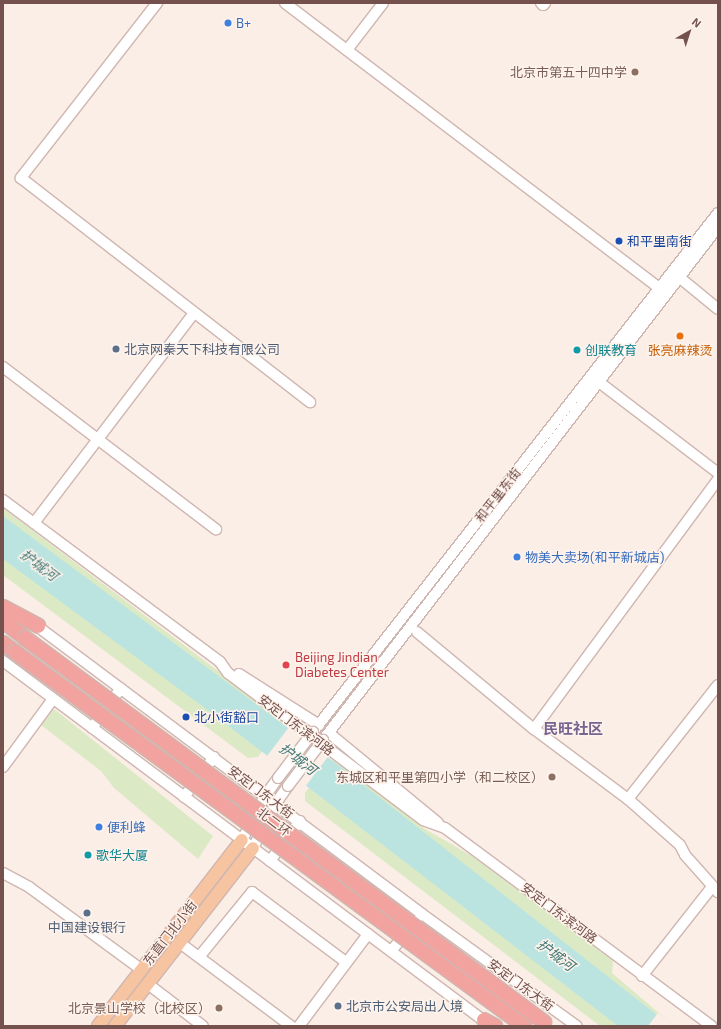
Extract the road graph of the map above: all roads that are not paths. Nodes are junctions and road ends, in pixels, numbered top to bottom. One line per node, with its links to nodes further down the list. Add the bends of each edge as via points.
1 (157, 3): 12 (street, via 21,178)
2 (285, 3): 6 (street)
3 (383, 3): 6 (street)
4 (541, 3): 5 (street)
5 (545, 3)
6 (347, 50): 10 (street)
7 (718, 212): 10 (street, 和平里东街)
8 (718, 227): 9 (street, 和平里东街)
9 (679, 277): 10 (street); 11 (street); 14 (street, 和平里东街)
10 (659, 288): 34 (street, 和平里东街)
11 (718, 309)
12 (194, 313): 15 (street); 16 (street)
13 (3, 367): 16 (street)
14 (599, 382): 17 (street); 36 (street, 和平里东街)
15 (310, 402)
16 (100, 441): 20 (street); 21 (street)
17 (718, 473)
18 (718, 479): 35 (street)
19 (3, 500): 20 (street, 安定门东滨河路)
20 (34, 523): 29 (street, 安定门东滨河路)
21 (216, 529)
22 (3, 600): 25 (street, 安定门东大街)
23 (3, 607): 25 (highway)
24 (3, 621): 60 (highway, 北二环, bridge)
25 (38, 626): 31 (street, 安定门东大街)
26 (417, 632): 35 (street)
27 (3, 643): 66 (highway, 北二环, bridge)
28 (3, 662): 32 (street)
29 (220, 662): 34 (street); 44 (street, 安定门东滨河路, via 228,673 423,820)
30 (718, 685): 41 (street)
31 (122, 688): 33 (street); 37 (street, 安定门东大街)
32 (53, 699): 33 (street); 38 (street)
33 (92, 728): 40 (street)
34 (316, 729): 39 (street, 和平里东街, bridge)
35 (534, 729): 41 (street)
36 (326, 736): 42 (street, 和平里东街, bridge); 44 (street)
37 (214, 757): 39 (street, 安定门东大街); 40 (street)
38 (3, 767)
39 (265, 796): 42 (street, 安定门东大街); 45 (street, 和平里东街)
40 (184, 797): 45 (street)
41 (628, 799): 49 (street, via 680,845 684,855)
42 (276, 803): 43 (street, 安定门东大街); 46 (street, 和平里东街)
43 (300, 821): 47 (street); 50 (street, 安定门东大街)
44 (445, 828): 57 (street, 安定门东滨河路)
45 (242, 840): 46 (street); 56 (main road, 东直门北小街)
46 (253, 848): 47 (street); 52 (main road, 东直门北小街)
47 (270, 861): 51 (street)
48 (3, 873): 56 (street, via 29,887)
49 (715, 890): 57 (street)
50 (422, 914): 53 (street); 67 (street, 安定门东大街)
51 (368, 934): 53 (street); 55 (street)
52 (180, 943): 54 (street); 58 (main road, 东直门北小街)
53 (392, 951): 59 (street)
54 (199, 957): 55 (street, via 252,892); 64 (street)
55 (346, 962): 65 (street)
56 (142, 970): 61 (main road, 东直门北小街)
57 (642, 976): 68 (street, 安定门东滨河路)
58 (148, 984): 62 (main road, 东直门北小街); 63 (street)
59 (490, 1024)
60 (547, 1024)
61 (98, 1026)
62 (115, 1026)
63 (203, 1026)
64 (291, 1026)
65 (299, 1026)
66 (524, 1026)
67 (577, 1026)
68 (712, 1026)

